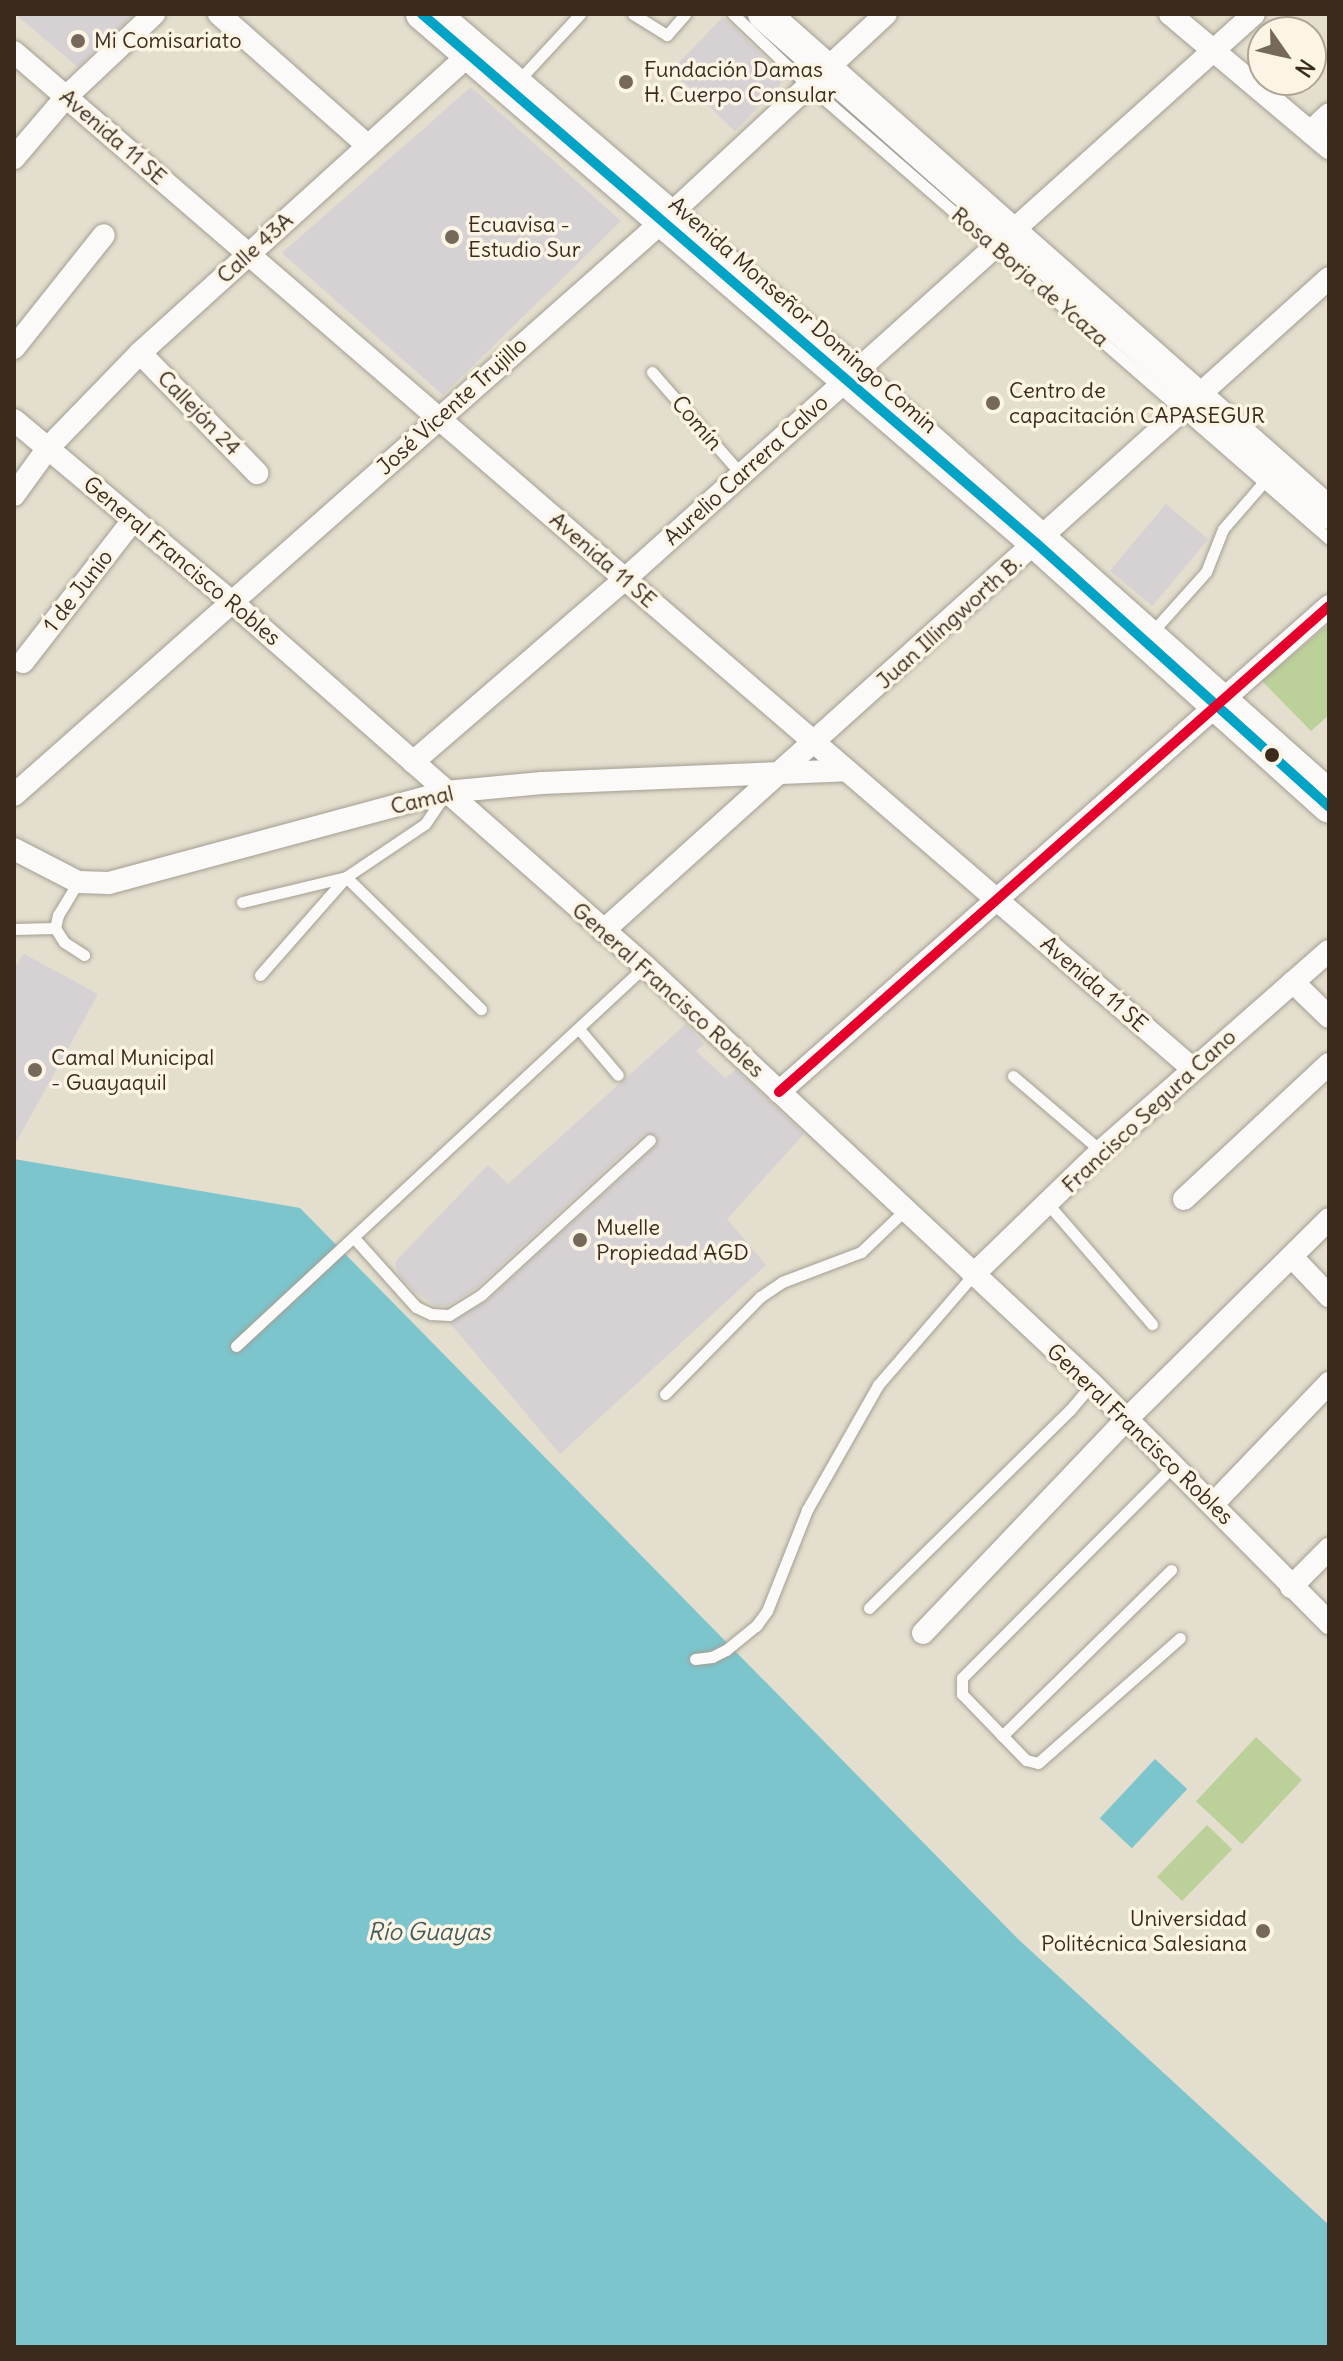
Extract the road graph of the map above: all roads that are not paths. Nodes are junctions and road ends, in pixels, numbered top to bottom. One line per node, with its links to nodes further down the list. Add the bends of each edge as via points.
1 (154, 14): 18 (street)
2 (219, 14): 21 (street)
3 (422, 14): 15 (main road, Avenida Monseñor Domingo Comin)
4 (450, 14): 17 (lane, Avenida Monseñor Domingo Comin)
5 (580, 14): 17 (lane)
6 (633, 14): 7 (lane, via 667,35)
7 (685, 14)
8 (733, 14): 16 (lane, Rosa Borja de Ycaza)
9 (764, 14): 16 (main road, Rosa Borja de Ycaza)
10 (886, 14): 16 (street, José Vicente Trujillo)
11 (1170, 14): 13 (street)
12 (1254, 14): 13 (street, Aurelio Carrera Calvo)
13 (1212, 50): 20 (street); 26 (street, Aurelio Carrera Calvo)
14 (14, 52): 18 (street, Avenida 11 SE)
15 (469, 55): 17 (main road, Avenida Monseñor Domingo Comin); 21 (street, Calle 43A)
16 (819, 79): 24 (street, José Vicente Trujillo); 26 (main road, Rosa Borja de Ycaza)
17 (517, 83): 24 (main road, Avenida Monseñor Domingo Comin)
18 (66, 97): 23 (street); 27 (street, Avenida 11 SE)
19 (1329, 114): 20 (street)
20 (1310, 132): 22 (street)
21 (368, 146): 27 (street, Calle 43A)
22 (1329, 148)
23 (14, 158)
24 (670, 214): 32 (main road, Avenida Monseñor Domingo Comin); 34 (street, José Vicente Trujillo)
25 (104, 235): 29 (street)
26 (1003, 240): 32 (street, Aurelio Carrera Calvo); 33 (main road, Rosa Borja de Ycaza)
27 (249, 254): 30 (street, Calle 43A); 34 (street, Avenida 11 SE)
28 (1329, 278): 33 (street, Juan Illingworth B.)
29 (14, 348)
30 (140, 353): 36 (street, Calle 43A); 37 (street, Callejón 24)
31 (652, 372): 38 (lane, Comín)
32 (854, 373): 38 (street, Aurelio Carrera Calvo); 43 (main road, Avenida Monseñor Domingo Comin)
33 (1189, 403): 39 (main road, Rosa Borja de Ycaza); 43 (street, Juan Illingworth B.)
34 (438, 417): 45 (street, Avenida 11 SE); 46 (street, José Vicente Trujillo)
35 (14, 420): 36 (street, General Francisco Robles)
36 (48, 448): 40 (street, Calle 43A); 42 (street, General Francisco Robles)
37 (257, 473)
38 (741, 474): 45 (street, Aurelio Carrera Calvo)
39 (1270, 475): 41 (main road, Rosa Borja de Ycaza); 44 (lane, Rosa Borja de Ycaza); 48 (lane, via 1223,529 1206,572)
40 (14, 495)
41 (1329, 513)
42 (133, 520): 46 (street, General Francisco Robles); 49 (street, 1 de Junio)
43 (1043, 537): 48 (main road, Avenida Monseñor Domingo Comin); 51 (street, Juan Illingworth B.)
44 (1329, 539)
45 (625, 579): 51 (street, Avenida 11 SE); 52 (street, Aurelio Carrera Calvo)
46 (233, 603): 52 (street, General Francisco Robles); 57 (street, José Vicente Trujillo)
47 (1329, 606): 50 (street)
48 (1151, 633): 50 (main road, Avenida Monseñor Domingo Comin)
49 (23, 662)
50 (1224, 699): 55 (lane, Avenida Monseñor Domingo Comin); 58 (main road, Avenida Monseñor Domingo Comin); 62 (street)
51 (815, 743): 53 (street, Avenida 11 SE); 54 (street, Juan Illingworth B.)
52 (413, 762): 56 (street, General Francisco Robles)
53 (847, 770): 54 (street, Camal); 62 (street, Avenida 11 SE)
54 (777, 773): 56 (street, Camal); 66 (street, Juan Illingworth B.)
55 (1329, 782)
56 (446, 792): 60 (lane, via 425,824); 61 (street, Camal, via 139,877); 66 (street, General Francisco Robles)
57 (14, 795)
58 (1329, 807)
59 (14, 849): 61 (street, Camal)
60 (346, 877): 63 (lane); 70 (lane); 72 (lane)
61 (78, 882): 64 (lane)
62 (997, 900): 76 (street, Avenida 11 SE); 79 (street)
63 (242, 902)
64 (55, 928): 65 (lane); 68 (lane, via 64,942)
65 (14, 929)
66 (603, 931): 69 (street, General Francisco Robles)
67 (1329, 951): 71 (street, Francisco Segura Cano)
68 (84, 955)
69 (645, 966): 74 (lane); 79 (street, General Francisco Robles)
70 (260, 975)
71 (1293, 982): 73 (street); 76 (street, Francisco Segura Cano)
72 (481, 1009)
73 (1329, 1017)
74 (579, 1029): 77 (lane); 86 (lane)
75 (1329, 1064): 82 (street)
76 (1193, 1069): 81 (street, Francisco Segura Cano)
77 (618, 1075)
78 (1013, 1076): 81 (lane)
79 (779, 1092): 84 (street, General Francisco Robles)
80 (650, 1140): 86 (lane, via 481,1295 449,1315 416,1307)
81 (1101, 1151): 83 (street, Francisco Segura Cano)
82 (1184, 1199)
83 (1048, 1204): 88 (street, Francisco Segura Cano); 90 (lane)
84 (905, 1210): 88 (street, General Francisco Robles); 94 (lane, via 861,1252 782,1282 760,1297)
85 (1329, 1219): 87 (street)
86 (355, 1239): 91 (lane)
87 (1292, 1257): 89 (street); 95 (street)
88 (973, 1275): 93 (street, General Francisco Robles); 105 (lane, via 878,1385 807,1510 767,1611 726,1650)
89 (1329, 1296)
90 (1152, 1324)
91 (236, 1346)
92 (1329, 1383): 97 (street)
93 (1092, 1384): 95 (street, General Francisco Robles); 101 (lane)
94 (665, 1394)
95 (1127, 1419): 96 (street, General Francisco Robles); 103 (street)
96 (1174, 1465): 97 (street, General Francisco Robles); 106 (lane, via 962,1678 962,1694)
97 (1213, 1504): 100 (street, General Francisco Robles)
98 (1329, 1549): 100 (street)
99 (1171, 1570): 106 (lane)
100 (1291, 1587): 102 (street, General Francisco Robles)
101 (869, 1608)
102 (1329, 1623)
103 (923, 1633)
104 (1180, 1638): 106 (lane, via 1045,1760 1026,1760)
105 (695, 1659)
106 (1002, 1736)

